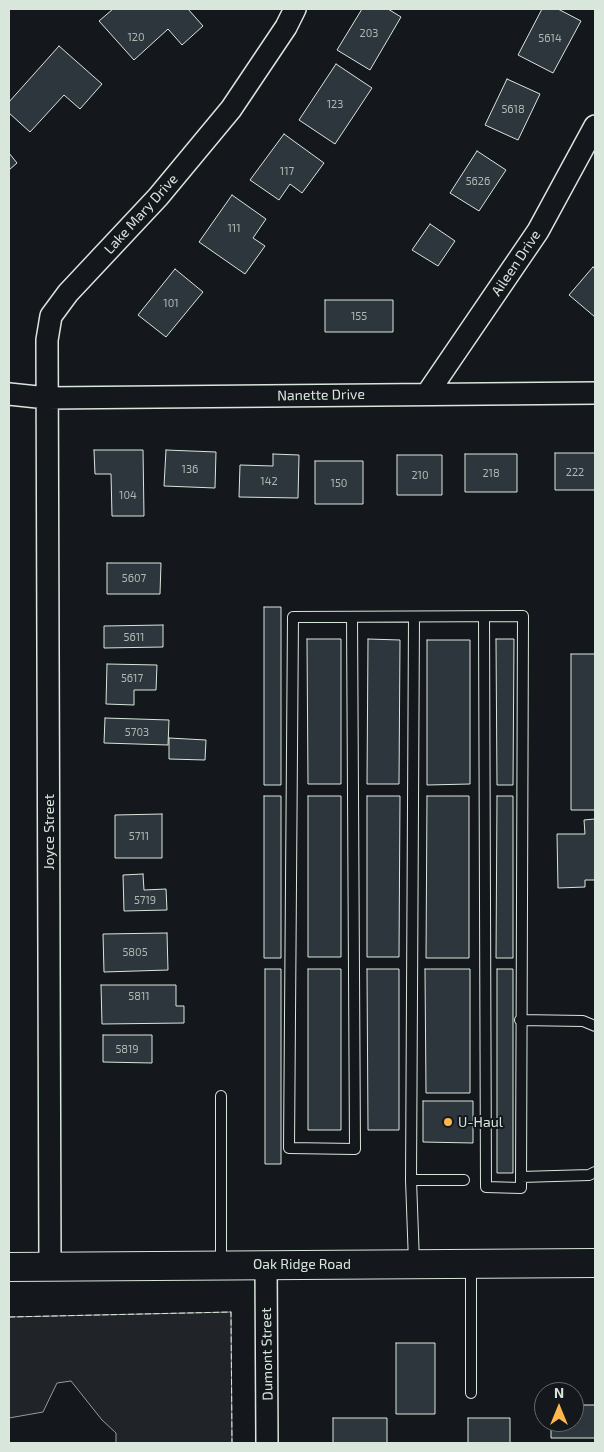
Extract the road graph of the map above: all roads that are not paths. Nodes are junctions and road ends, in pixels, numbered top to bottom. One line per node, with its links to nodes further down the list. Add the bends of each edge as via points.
1 (295, 9): 6 (street, Lake Mary Drive, via 231,110 51,316 47,340)
2 (595, 126): 5 (street, Aileen Drive, via 538,231)
3 (595, 392): 5 (street, Nanette Drive)
4 (9, 394): 6 (street)
5 (427, 394): 6 (street, Nanette Drive)
6 (47, 398): 23 (street, Joyce Street)
7 (352, 617): 7 (lane, via 355,1149 289,1148 293,617); 9 (lane)
8 (484, 617): 9 (lane); 10 (lane, via 522,616); 14 (lane, via 486,1187 521,1188)
9 (414, 618): 15 (lane)
10 (520, 1020): 11 (lane, via 583,1021); 14 (lane)
11 (595, 1026)
12 (221, 1096): 20 (lane)
13 (595, 1172): 14 (lane, via 589,1175)
14 (521, 1177)
15 (411, 1180): 16 (lane); 18 (lane)
16 (464, 1180)
17 (595, 1262): 19 (main road, Oak Ridge Road)
18 (414, 1263): 19 (main road, Oak Ridge Road); 21 (main road, Oak Ridge Road)
19 (470, 1263): 24 (lane)
20 (221, 1264): 21 (main road, Oak Ridge Road); 23 (main road, Oak Ridge Road)
21 (266, 1264): 25 (street, Dumont Street)
22 (9, 1267): 23 (main road, Oak Ridge Road)
23 (50, 1267)
24 (470, 1393)
25 (267, 1443)

